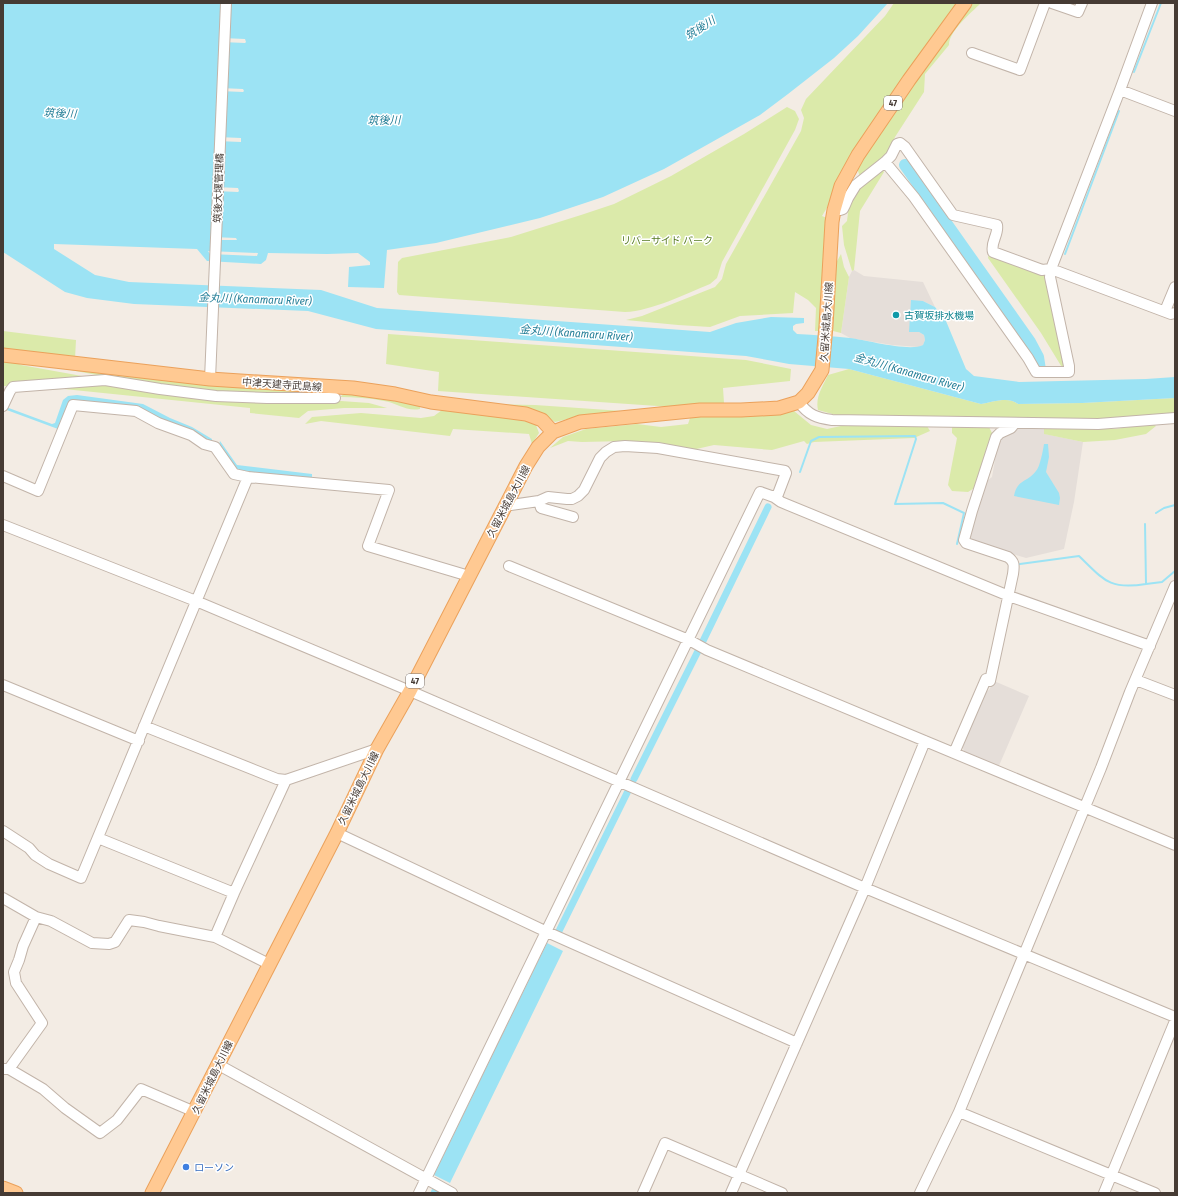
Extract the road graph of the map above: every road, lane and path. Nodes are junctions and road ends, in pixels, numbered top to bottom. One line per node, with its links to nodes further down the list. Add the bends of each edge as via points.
1 (226, 3): 16 (street, 筑後大堰管理橋)
2 (965, 3): 11 (main road, 久留米城島大川線 / 47, via 858,155 842,186)
3 (1045, 3): 7 (street, via 1020,70)
4 (1052, 3): 5 (street, via 1078,12)
5 (1082, 3)
6 (1152, 3): 8 (street)
7 (972, 53)
8 (1120, 90): 9 (street); 12 (street)
9 (1175, 111)
10 (885, 162): 11 (street, via 856,185 843,209); 12 (street, via 900,143 953,215 997,225 993,252 1042,270); 12 (street, via 918,203 1036,372 1069,372 1050,277)
11 (834, 210): 18 (main road, 久留米城島大川線 / 47, via 822,370 808,393)
12 (1051, 270): 14 (street)
13 (1175, 287): 14 (street)
14 (1170, 312)
15 (3, 355): 16 (main road, 中津天建寺武島線)
16 (210, 376): 22 (main road, 中津天建寺武島線, via 353,388 431,402 526,414 542,420)
17 (335, 398): 19 (street, via 216,396 105,380 13,387)
18 (799, 402): 21 (street, via 804,409 820,419); 22 (main road, 久留米城島大川線 / 47, via 778,408 700,410 580,422)
19 (3, 406)
20 (1175, 418): 21 (street, via 1098,424)
21 (1015, 422): 33 (street, via 1011,428 996,437 964,540 1012,560 1014,565)
22 (553, 432): 27 (main road, 久留米城島大川線 / 47, via 538,447)
23 (3, 476): 24 (street, via 38,491 72,404 136,411 215,447 234,474)
24 (248, 477): 31 (street, via 388,490 368,546); 34 (street)
25 (774, 496): 26 (street, via 778,494 785,471 658,448 626,446 614,447 600,458 584,490 578,496 572,499 548,497); 33 (street, via 781,502); 35 (street, via 760,492)
26 (539, 501): 27 (street); 28 (street, via 541,508)
27 (504, 506): 31 (main road, 久留米城島大川線 / 47)
28 (573, 517)
29 (3, 525): 34 (street)
30 (509, 566): 35 (street)
31 (469, 576): 39 (main road, 久留米城島大川線 / 47)
32 (1175, 586): 36 (street)
33 (1009, 596): 36 (street); 45 (street, via 990,681 986,679)
34 (196, 602): 39 (street); 41 (street)
35 (689, 640): 43 (street, via 707,650); 47 (street)
36 (1150, 646): 37 (street)
37 (1136, 680): 40 (street); 48 (street)
38 (3, 685): 42 (street)
39 (410, 691): 44 (main road, 久留米城島大川線 / 47); 47 (street)
40 (1175, 695)
41 (144, 726): 42 (street); 46 (street, via 277,779)
42 (139, 742): 51 (street)
43 (925, 742): 45 (street); 53 (street)
44 (377, 749): 46 (street); 50 (main road, 久留米城島大川線 / 47)
45 (954, 753): 48 (street)
46 (286, 780): 54 (street)
47 (620, 782): 53 (street); 57 (street)
48 (1084, 807): 52 (street); 59 (street)
49 (3, 831): 51 (street, via 49,864 81,878)
50 (337, 833): 57 (street); 60 (main road, 久留米城島大川線 / 47)
51 (98, 838): 54 (street)
52 (1175, 845)
53 (865, 888): 59 (street); 63 (street)
54 (234, 893): 58 (street)
55 (3, 898): 56 (street)
56 (36, 917): 58 (street, via 51,921 92,943 115,942 129,920); 65 (street, via 14,972 16,983 42,1023)
57 (547, 932): 63 (street); 70 (street)
58 (215, 937): 60 (street)
59 (1024, 954): 61 (street); 67 (street)
60 (269, 964): 64 (main road, 久留米城島大川線 / 47)
61 (1175, 1017)
62 (1175, 1021): 69 (street)
63 (797, 1043): 68 (street)
64 (217, 1064): 66 (main road, 久留米城島大川線 / 47); 70 (street)
65 (6, 1069): 66 (street, via 43,1090 100,1133 117,1120 141,1090)
66 (194, 1112): 73 (main road, 久留米城島大川線 / 47)
67 (959, 1112): 69 (street); 79 (street)
68 (739, 1174): 76 (street, via 665,1143); 77 (street); 78 (street)
69 (1111, 1175): 80 (street); 81 (street)
70 (426, 1179): 74 (street); 75 (street)
71 (3, 1188): 72 (main road)
72 (16, 1193)
73 (152, 1193)
74 (419, 1193)
75 (452, 1193)
76 (642, 1193)
77 (731, 1193)
78 (782, 1193)
79 (920, 1193)
80 (1104, 1193)
81 (1155, 1193)

